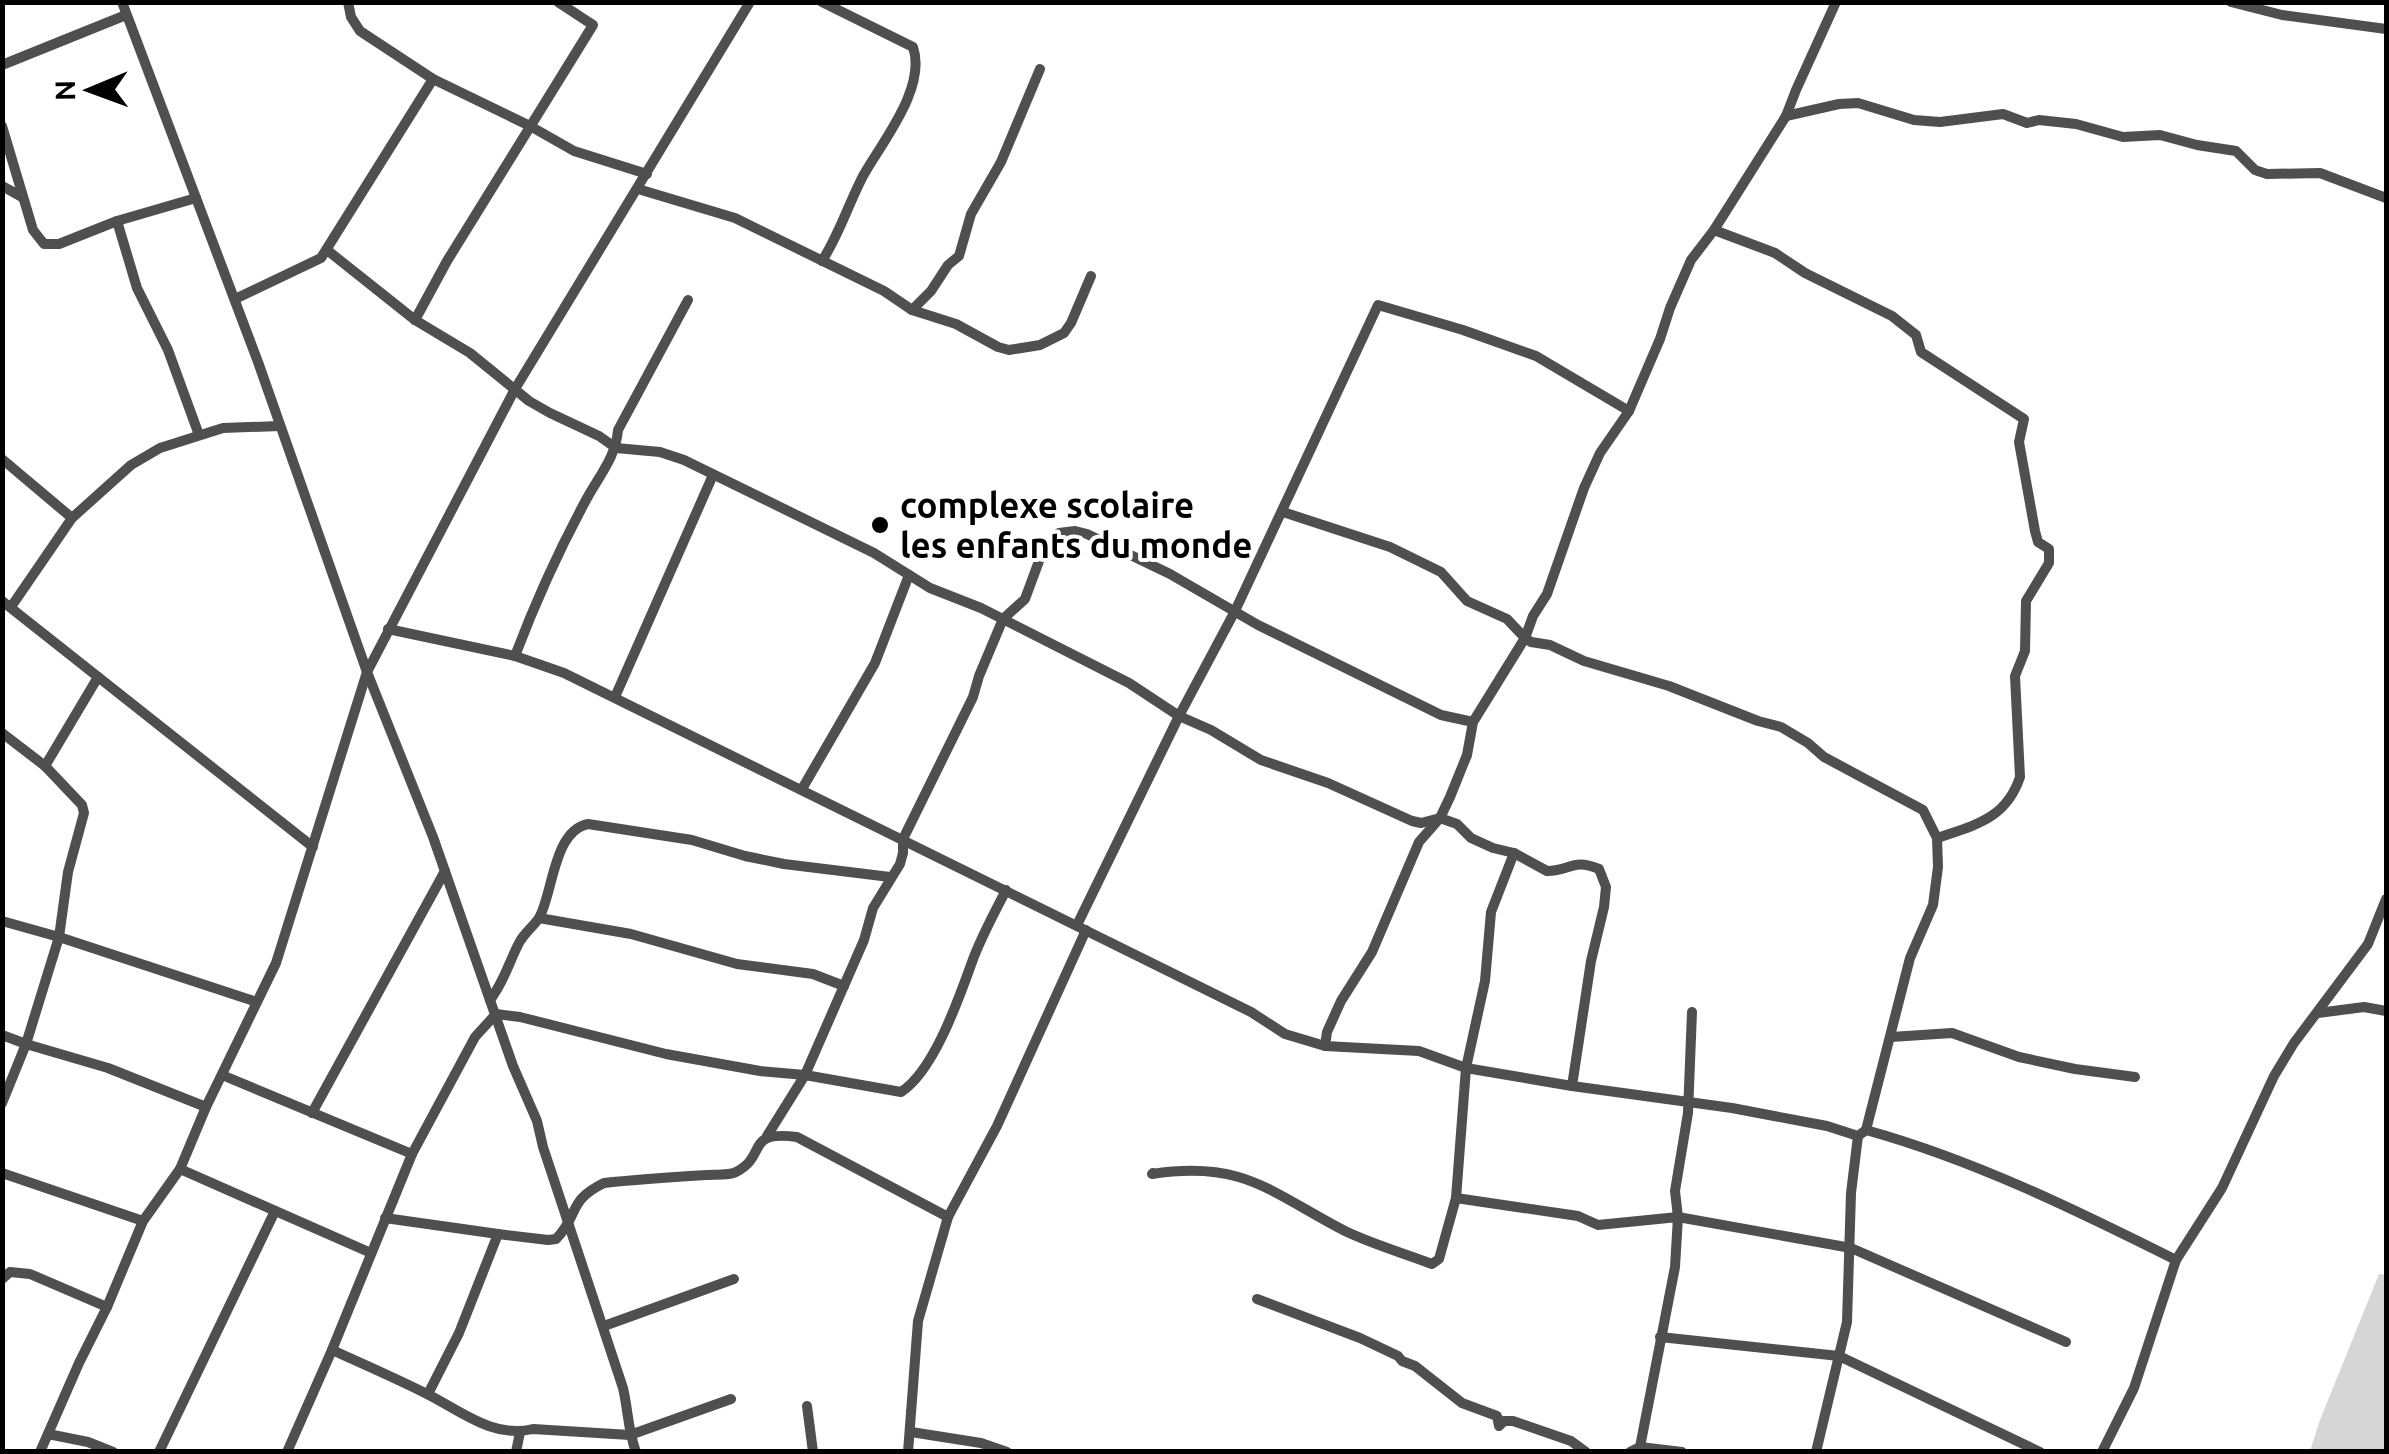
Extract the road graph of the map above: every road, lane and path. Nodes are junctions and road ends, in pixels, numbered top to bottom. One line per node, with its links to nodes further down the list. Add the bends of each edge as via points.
1 (122, 2): 8 (street)
2 (348, 2): 12 (street, via 360,31)
3 (558, 2): 15 (street, via 593,25)
4 (750, 2): 16 (street)
5 (822, 2): 25 (street, via 913,47 916,55 908,99)
6 (1836, 2): 13 (street)
7 (2231, 2): 9 (street)
8 (126, 15): 10 (street); 20 (street)
9 (2386, 29)
10 (2, 65)
11 (1040, 69): 29 (street, via 1001,162 970,214 959,256)
12 (433, 79): 15 (street); 24 (street)
13 (1786, 116): 21 (street, via 1858,103 1914,120 2003,114 2114,135 2160,135 2236,150 2267,174 2320,173); 23 (street)
14 (2, 126): 19 (street)
15 (530, 126): 16 (street, via 574,152); 30 (street)
16 (647, 174): 18 (street)
17 (2, 186): 19 (street)
18 (638, 189): 25 (street, via 735,218); 31 (street)
19 (22, 197): 22 (street, via 44,244)
20 (196, 198): 22 (street); 27 (street)
21 (2386, 198)
22 (117, 221): 34 (street, via 137,288)
23 (1714, 230): 32 (street, via 1691,260); 56 (street, via 1775,253 1892,316 1916,335 1921,352 2024,419 2019,442 2035,531 2049,548 2049,562 2026,601 2025,651 2015,676 2020,777 2004,807 1984,822)
24 (327, 250): 27 (street); 30 (street)
25 (822, 262): 29 (street)
26 (1091, 276): 29 (street, via 1064,333 1040,345 998,347)
27 (235, 299): 33 (street)
28 (688, 300): 35 (street, via 618,430)
29 (912, 310)
30 (415, 320): 31 (street)
31 (514, 389): 35 (street); 44 (street)
32 (1629, 411): 38 (street, via 1536,356 1378,305); 45 (street, via 1600,453)
33 (280, 426): 34 (street); 47 (street)
34 (200, 434): 39 (street, via 131,466)
35 (616, 448): 37 (street, via 660,452); 46 (street, via 536,601)
36 (2, 459): 39 (street)
37 (713, 475): 40 (street); 49 (street)
38 (1282, 512): 42 (street); 45 (street, via 1390,547 1441,572 1467,601 1507,619)
39 (72, 518): 41 (street)
40 (910, 575): 43 (street); 54 (street, via 874,663)
41 (6, 604): 48 (street)
42 (1234, 611): 43 (street, via 1086,534 1066,530 1047,545 1026,599); 50 (street); 51 (street, via 1441,716)
43 (1003, 619): 50 (street); 57 (street, via 973,698)
44 (388, 629): 46 (street); 47 (street)
45 (1525, 638): 51 (street); 56 (street, via 1780,727 1923,810)
46 (515, 656): 49 (street)
47 (367, 672): 58 (street); 60 (street)
48 (98, 677): 53 (street); 58 (street)
49 (615, 696): 54 (street)
50 (1179, 716): 55 (street, via 1261,760 1412,820); 66 (street)
51 (1473, 722): 55 (street, via 1467,755)
52 (2, 733): 53 (street)
53 (46, 766): 67 (street, via 84,813)
54 (802, 789): 57 (street)
55 (1440, 818): 59 (street); 78 (street, via 1419,842 1372,952 1340,1001)
56 (1937, 838): 76 (street, via 1933,905 1910,958)
57 (903, 839): 61 (street, via 900,864); 62 (street)
58 (312, 846): 70 (street)
59 (1514, 854): 79 (street, via 1492,912); 83 (street, via 1553,872 1590,865 1605,880)
60 (445, 871): 69 (street); 87 (street)
61 (890, 877): 64 (street, via 784,864 692,840 588,824 576,828 562,852); 68 (street)
62 (1006, 890): 66 (street); 81 (street, via 933,1053 906,1089)
63 (2386, 899): 73 (street, via 2368,944)
64 (539, 918): 68 (street); 69 (street)
65 (2, 920): 67 (street)
66 (1082, 928): 78 (street, via 1285,1034); 96 (street, via 997,1126)
67 (59, 936): 70 (street); 77 (street)
68 (844, 986): 81 (street)
69 (490, 1000): 74 (street)
70 (257, 1002): 80 (street)
71 (2386, 1010): 73 (street)
72 (1692, 1012): 85 (street)
73 (2318, 1013): 104 (street, via 2274,1076 2222,1188)
74 (496, 1014): 81 (street, via 666,1054); 90 (street, via 475,1037); 100 (street)
75 (2, 1036): 77 (street)
76 (1890, 1037): 82 (street, via 1952,1033 2018,1057); 88 (street)
77 (26, 1044): 84 (street); 86 (street)
78 (1325, 1046): 79 (street, via 1418,1051)
79 (1466, 1068): 83 (street); 94 (street)
80 (222, 1075): 86 (street); 87 (street)
81 (805, 1075): 89 (street)
82 (2135, 1077)
83 (1572, 1086): 85 (street)
84 (2, 1103)
85 (1688, 1103): 88 (street); 97 (street, via 1675,1191)
86 (206, 1108): 91 (street)
87 (312, 1112): 90 (street)
88 (1862, 1133): 102 (street); 104 (street, via 1922,1146)
89 (767, 1136): 96 (street, via 796,1137); 100 (street, via 732,1174 604,1182 579,1198)
90 (412, 1154): 98 (street)
91 (180, 1169): 95 (street); 99 (street)
92 (2, 1173): 99 (street)
93 (1153, 1173): 94 (street, via 1196,1170 1248,1178 1349,1233 1432,1264)
94 (1456, 1198): 97 (street, via 1578,1216 1598,1225)
95 (274, 1211): 103 (street); 126 (street)
96 (948, 1216): 118 (street, via 918,1321)
97 (1678, 1217): 102 (street); 110 (street)
98 (385, 1218): 101 (street); 103 (street)
99 (143, 1220): 108 (street)
100 (568, 1224): 101 (street, via 548,1240); 109 (street)
101 (498, 1234): 114 (street)
102 (1851, 1248): 111 (street); 113 (street)
103 (371, 1252): 112 (street)
104 (2176, 1260): 135 (street, via 2134,1388)
105 (2, 1279): 108 (street, via 10,1272 30,1274)
106 (734, 1279): 109 (street)
107 (1258, 1300): 131 (street, via 1398,1356 1462,1402 1497,1416 1499,1426 1513,1421)
108 (107, 1307): 119 (street)
109 (604, 1326): 120 (street)
110 (1660, 1337): 113 (street); 121 (street)
111 (2066, 1342)
112 (332, 1350): 114 (street); 122 (street)
113 (1839, 1356): 133 (street); 134 (street)
114 (428, 1394): 117 (street, via 477,1423)
115 (730, 1399): 120 (street)
116 (807, 1406): 128 (street)
117 (520, 1432): 120 (street); 127 (street)
118 (911, 1432): 129 (street); 130 (street)
119 (48, 1434): 124 (street); 125 (street)
120 (630, 1436): 123 (street)
121 (1635, 1449): 132 (street)
122 (289, 1451)
123 (635, 1451)
124 (40, 1452)
125 (113, 1452)
126 (159, 1452)
127 (516, 1452)
128 (812, 1452)
129 (908, 1452)
130 (1007, 1452)
131 (1586, 1452)
132 (1682, 1452)
133 (1816, 1452)
134 (2040, 1452)
135 (2102, 1452)

